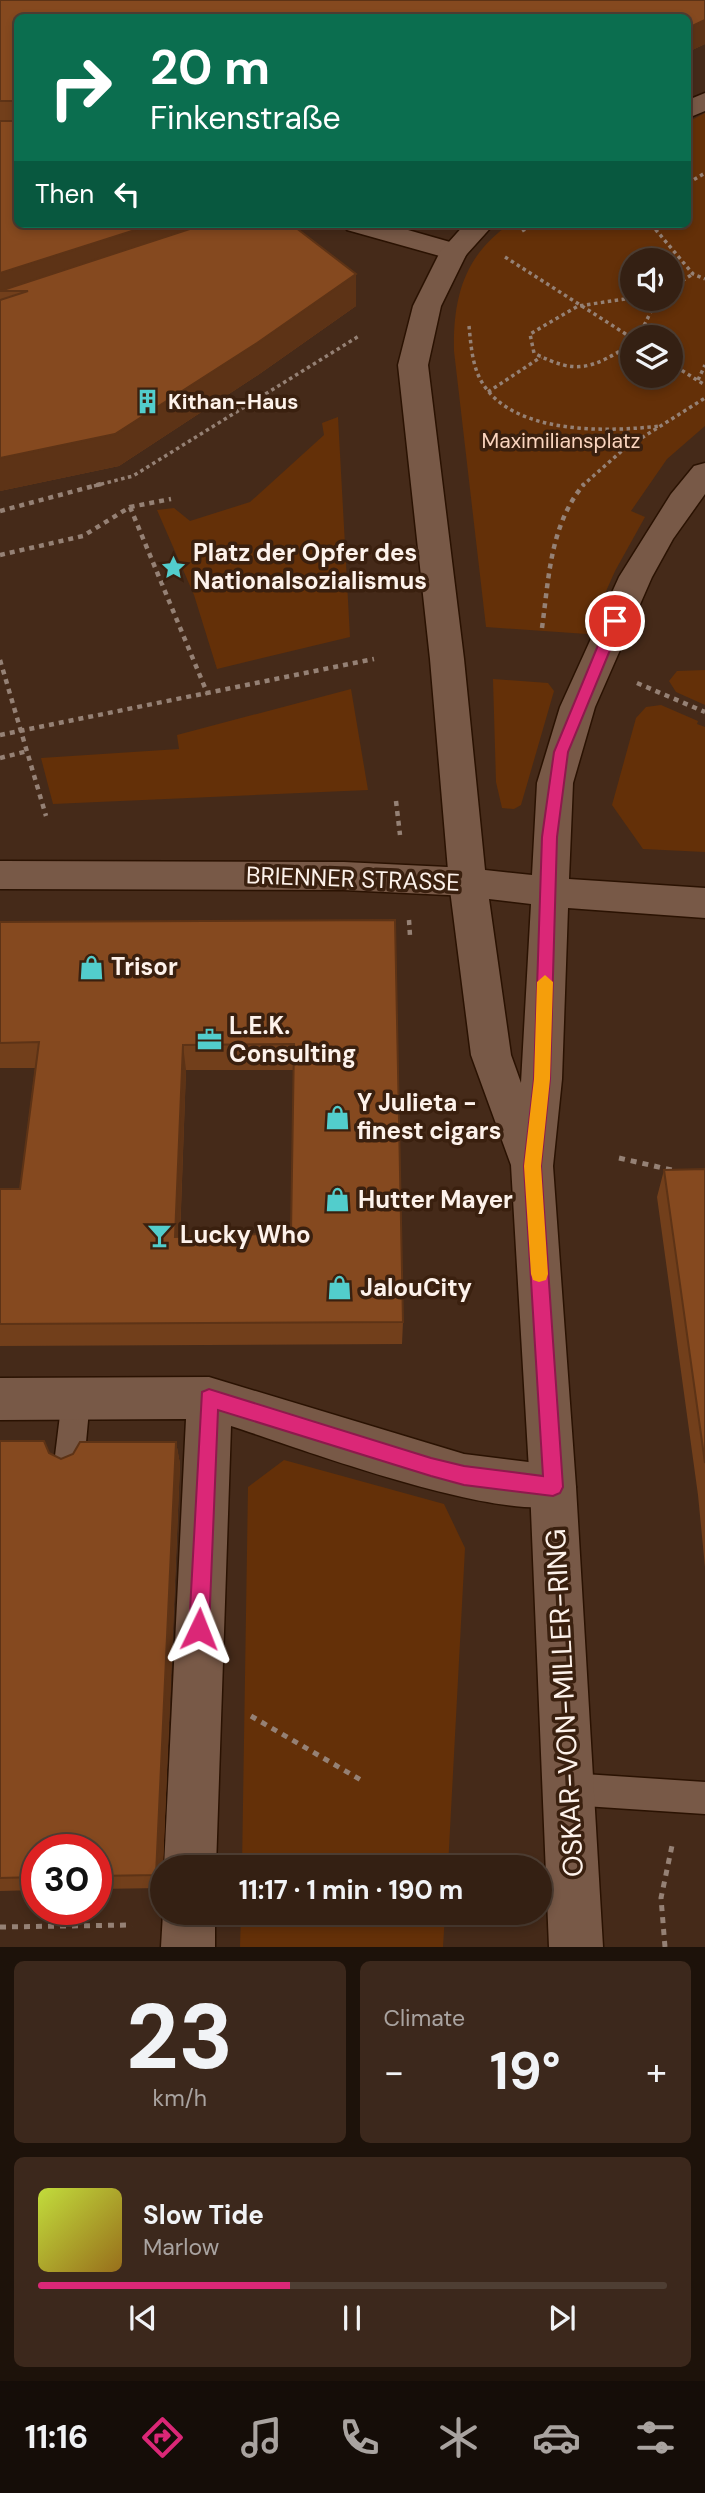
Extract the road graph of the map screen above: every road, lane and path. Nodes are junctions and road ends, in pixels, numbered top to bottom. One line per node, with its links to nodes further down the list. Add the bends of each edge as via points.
1 (391, 228): 3 (main road)
2 (654, 228): 4 (path)
3 (467, 237): 8 (path); 38 (main road, via 427,306 413,365)
4 (693, 274): 5 (path); 6 (path)
5 (705, 279)
6 (683, 280)
7 (620, 300): 8 (path)
8 (578, 306): 10 (path); 13 (path, via 530,334 534,353)
9 (468, 319): 18 (path, via 472,358)
10 (620, 331)
11 (359, 336): 24 (path, via 133,477)
12 (620, 351): 13 (path, via 589,369 557,368)
13 (541, 357): 18 (path)
14 (705, 365): 16 (path)
15 (683, 371): 16 (path)
16 (698, 380): 17 (path)
17 (705, 385)
18 (488, 392): 20 (path, via 513,410 554,424 601,432)
19 (705, 398): 20 (path)
20 (660, 426): 26 (path, via 571,498 561,519)
21 (705, 473): 39 (main road, via 688,491 638,574 574,717 555,783)
22 (171, 499): 23 (path)
23 (130, 507): 25 (path, via 83,536); 30 (path)
24 (0, 511)
25 (0, 555)
26 (542, 628)
27 (374, 659): 30 (path)
28 (0, 660): 32 (path)
29 (636, 683): 31 (path)
30 (208, 695): 32 (path)
31 (705, 712)
32 (22, 731): 33 (path); 34 (path)
33 (0, 735)
34 (28, 751): 35 (path); 36 (path)
35 (1, 757)
36 (46, 816)
37 (0, 875): 38 (main road, BRIENNER STRASSE, via 344,876)
38 (468, 882): 39 (main road, BRIENNER STRASSE); 42 (main road, OSKAR-VON-MILLER-RING, via 491,1055)
39 (548, 892): 40 (main road, BRIENNER STRASSE); 42 (main road, OSKAR-VON-MILLER-RING, via 542,1079)
40 (705, 903)
41 (619, 1158): 43 (path)
42 (532, 1166): 48 (main road, OSKAR-VON-MILLER-RING)
43 (680, 1172)
44 (209, 1398): 46 (main road); 48 (main road, via 464,1476); 49 (main road)
45 (0, 1399): 46 (main road)
46 (76, 1399): 47 (lane)
47 (69, 1464)
48 (553, 1487): 51 (main road, OSKAR-VON-MILLER-RING)
49 (196, 1683): 50 (path); 53 (main road)
50 (361, 1780)
51 (569, 1789): 52 (lane); 56 (main road, OSKAR-VON-MILLER-RING)
52 (694, 1797): 57 (path, via 661,1898)
53 (190, 1855)
54 (0, 1927): 55 (path)
55 (188, 1928)
56 (576, 1947)
57 (665, 1947)

